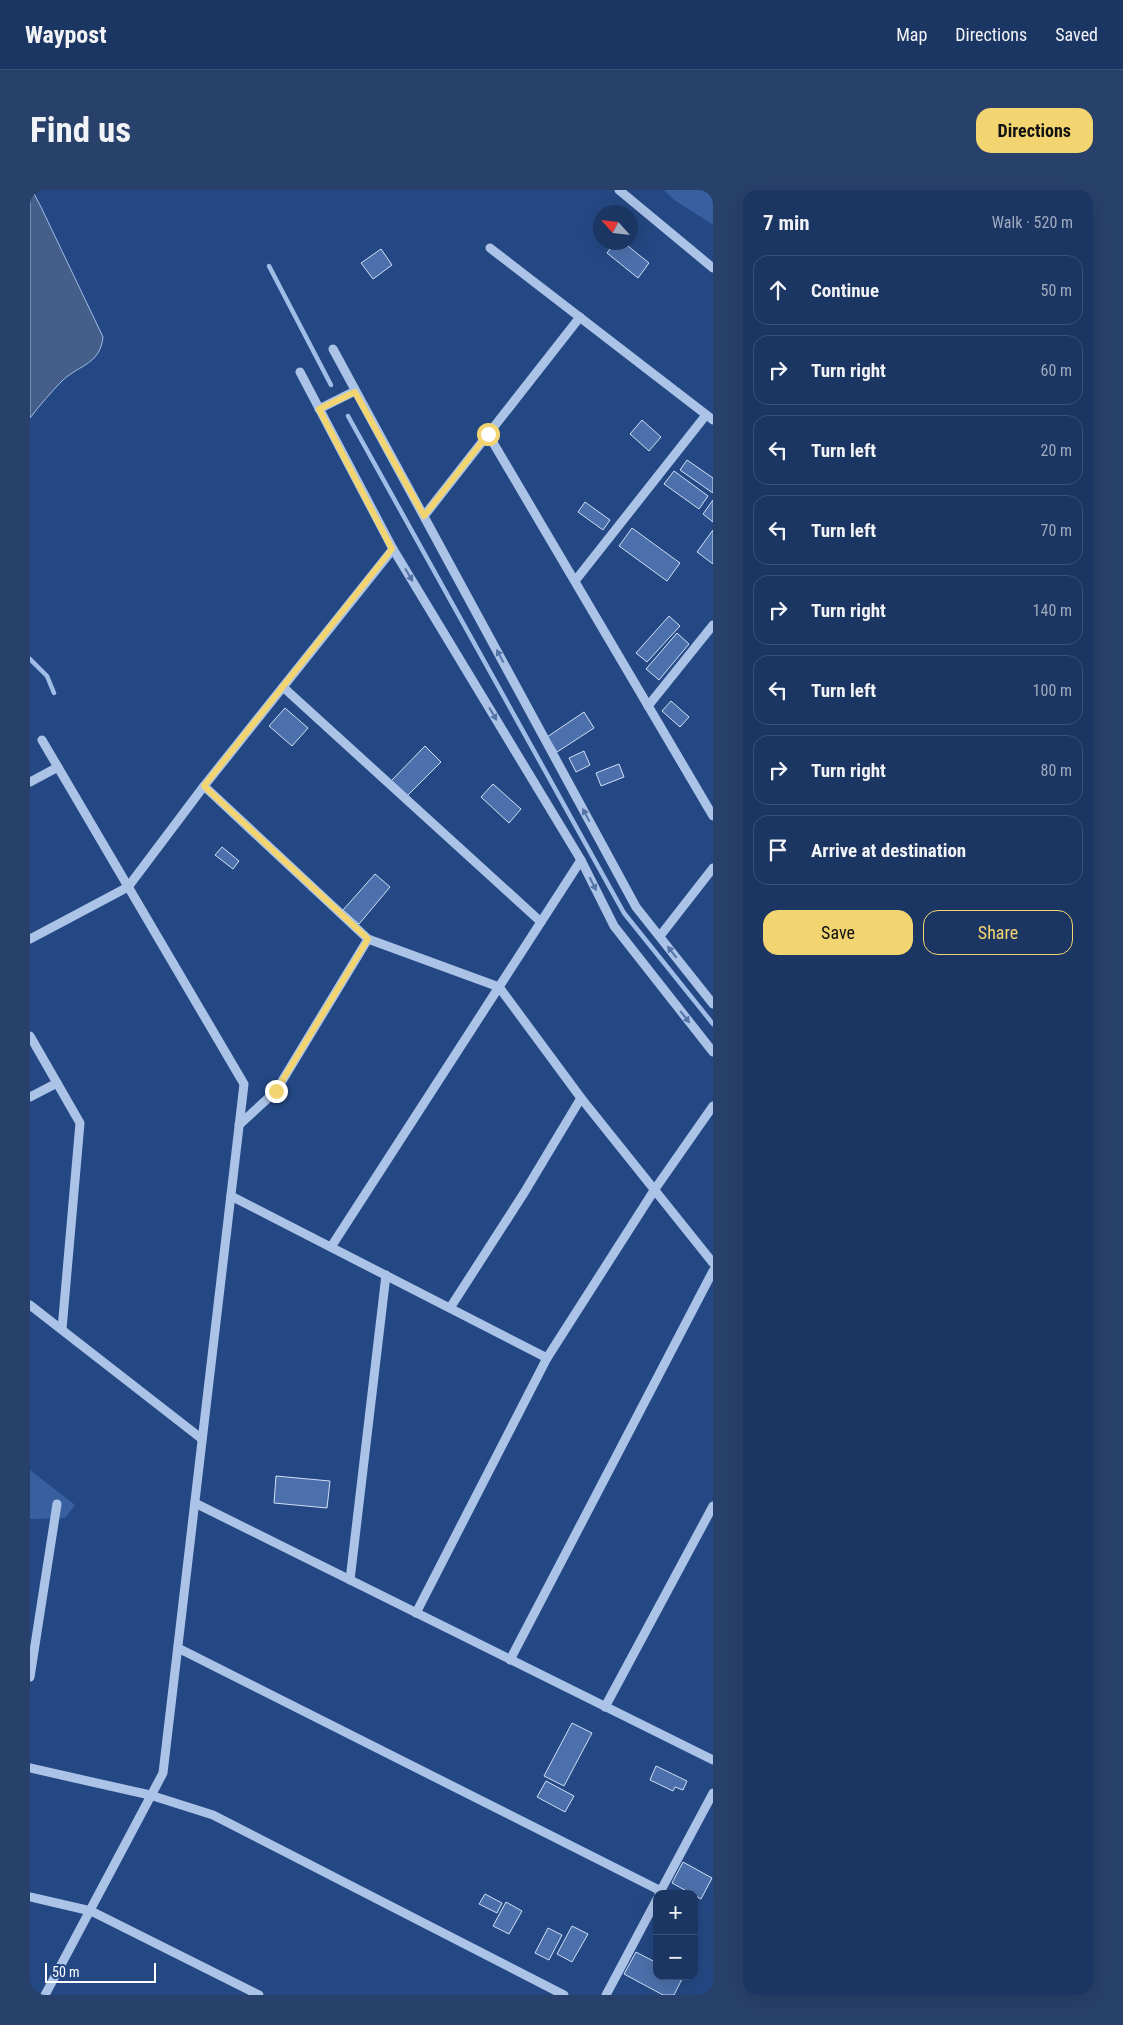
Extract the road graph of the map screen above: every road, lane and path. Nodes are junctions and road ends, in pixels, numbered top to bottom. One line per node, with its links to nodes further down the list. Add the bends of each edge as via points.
1 (620, 190): 3 (street)
2 (490, 248): 4 (street)
3 (713, 268)
4 (580, 317): 9 (street); 10 (street)
5 (333, 349): 7 (street)
6 (300, 372): 8 (street)
7 (355, 392): 8 (street); 11 (street)
8 (319, 409): 12 (street)
9 (710, 418): 13 (street)
10 (488, 434): 11 (street); 13 (street)
11 (424, 516): 26 (street, one-way to 11, via 636,907)
12 (392, 549): 15 (street); 22 (street, one-way to 22)
13 (575, 581): 16 (street)
14 (713, 625): 16 (street)
15 (283, 687): 20 (street); 25 (street)
16 (648, 706): 21 (street)
17 (42, 740): 18 (street)
18 (58, 767): 19 (street); 24 (street)
19 (30, 782)
20 (204, 786): 24 (street); 28 (street)
21 (713, 816)
22 (581, 860): 25 (street); 32 (street, one-way to 32, via 614,926)
23 (713, 868): 26 (street)
24 (128, 886): 27 (street); 37 (street, via 244,1084)
25 (541, 922): 29 (street)
26 (660, 936): 30 (street, one-way to 26)
27 (30, 939)
28 (368, 939): 29 (street); 37 (street, via 276,1091)
29 (499, 987): 35 (street); 40 (street)
30 (713, 1004)
31 (30, 1036): 33 (street)
32 (713, 1052)
33 (57, 1083): 34 (street); 46 (street, via 80,1123)
34 (30, 1097)
35 (581, 1098): 38 (street); 45 (street)
36 (713, 1106): 38 (street)
37 (239, 1125): 39 (street)
38 (655, 1189): 41 (street); 47 (street)
39 (232, 1196): 40 (street); 48 (street)
40 (332, 1247): 43 (street)
41 (713, 1263)
42 (713, 1271): 55 (street)
43 (386, 1275): 45 (street); 52 (street)
44 (30, 1304): 46 (street)
45 (450, 1308): 47 (street)
46 (62, 1329): 48 (street)
47 (548, 1358): 53 (street)
48 (202, 1439): 49 (street)
49 (195, 1503): 52 (street); 54 (street)
50 (56, 1504): 56 (street)
51 (713, 1506): 57 (street)
52 (350, 1580): 53 (street)
53 (416, 1613): 55 (street)
54 (178, 1648): 61 (street, via 163,1773); 63 (street)
55 (510, 1660): 57 (street)
56 (30, 1677)
57 (606, 1707): 58 (street)
58 (713, 1760)
59 (30, 1768): 61 (street)
60 (713, 1793): 62 (street)
61 (150, 1795): 66 (street); 69 (street, via 213,1815)
62 (662, 1890)
63 (653, 1892)
64 (30, 1897): 66 (street)
65 (653, 1906): 70 (street)
66 (91, 1911): 67 (street); 68 (street)
67 (45, 1995)
68 (259, 1995)
69 (564, 1995)
70 (606, 1995)

